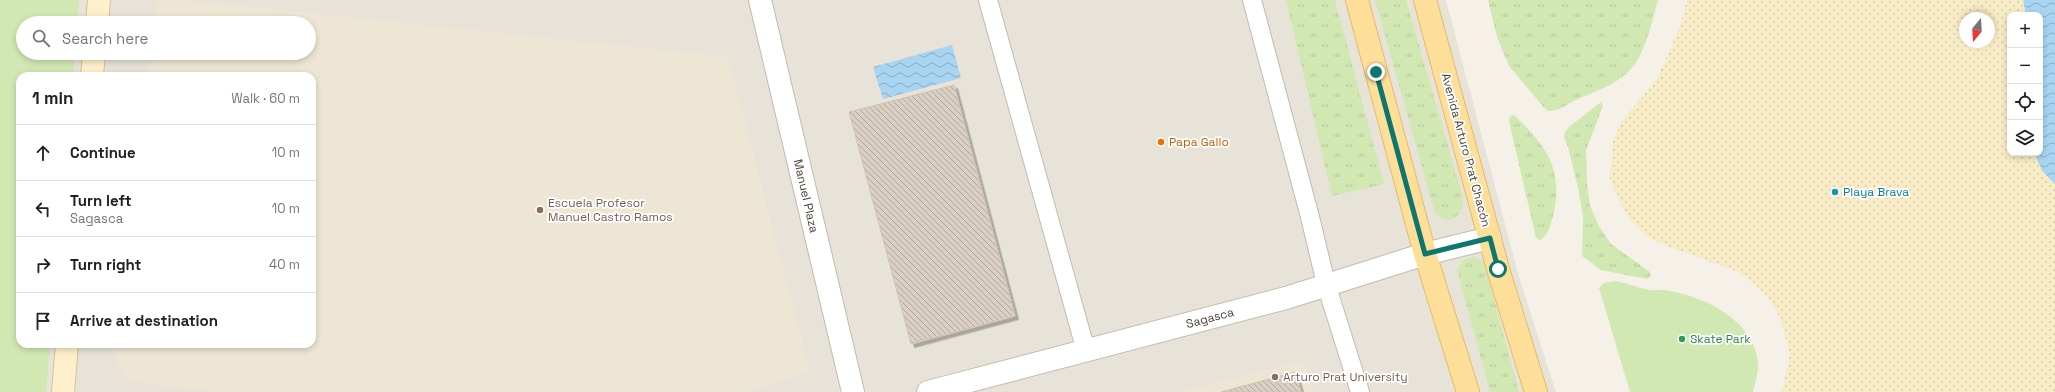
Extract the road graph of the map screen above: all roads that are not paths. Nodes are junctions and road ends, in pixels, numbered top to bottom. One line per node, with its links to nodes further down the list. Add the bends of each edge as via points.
1 (99, 0): 7 (street)
2 (760, 0): 16 (street, Manuel Plaza)
3 (988, 0): 14 (lane)
4 (1252, 0): 12 (lane)
5 (1357, 0): 11 (main road)
6 (1424, 0): 10 (main road, Avenida Arturo Prat Chacón)
7 (98, 16)
8 (93, 60): 9 (street)
9 (92, 72)
10 (1490, 238): 11 (street, Sagasca); 20 (main road, Avenida Arturo Prat Chacón)
11 (1425, 254): 12 (street, Sagasca); 19 (main road)
12 (1326, 284): 14 (street, Sagasca, via 1286,298); 18 (lane)
13 (67, 348): 15 (street)
14 (1086, 351): 17 (street, Sagasca)
15 (63, 392)
16 (853, 392)
17 (928, 392)
18 (1360, 392)
19 (1468, 392)
20 (1536, 392)

